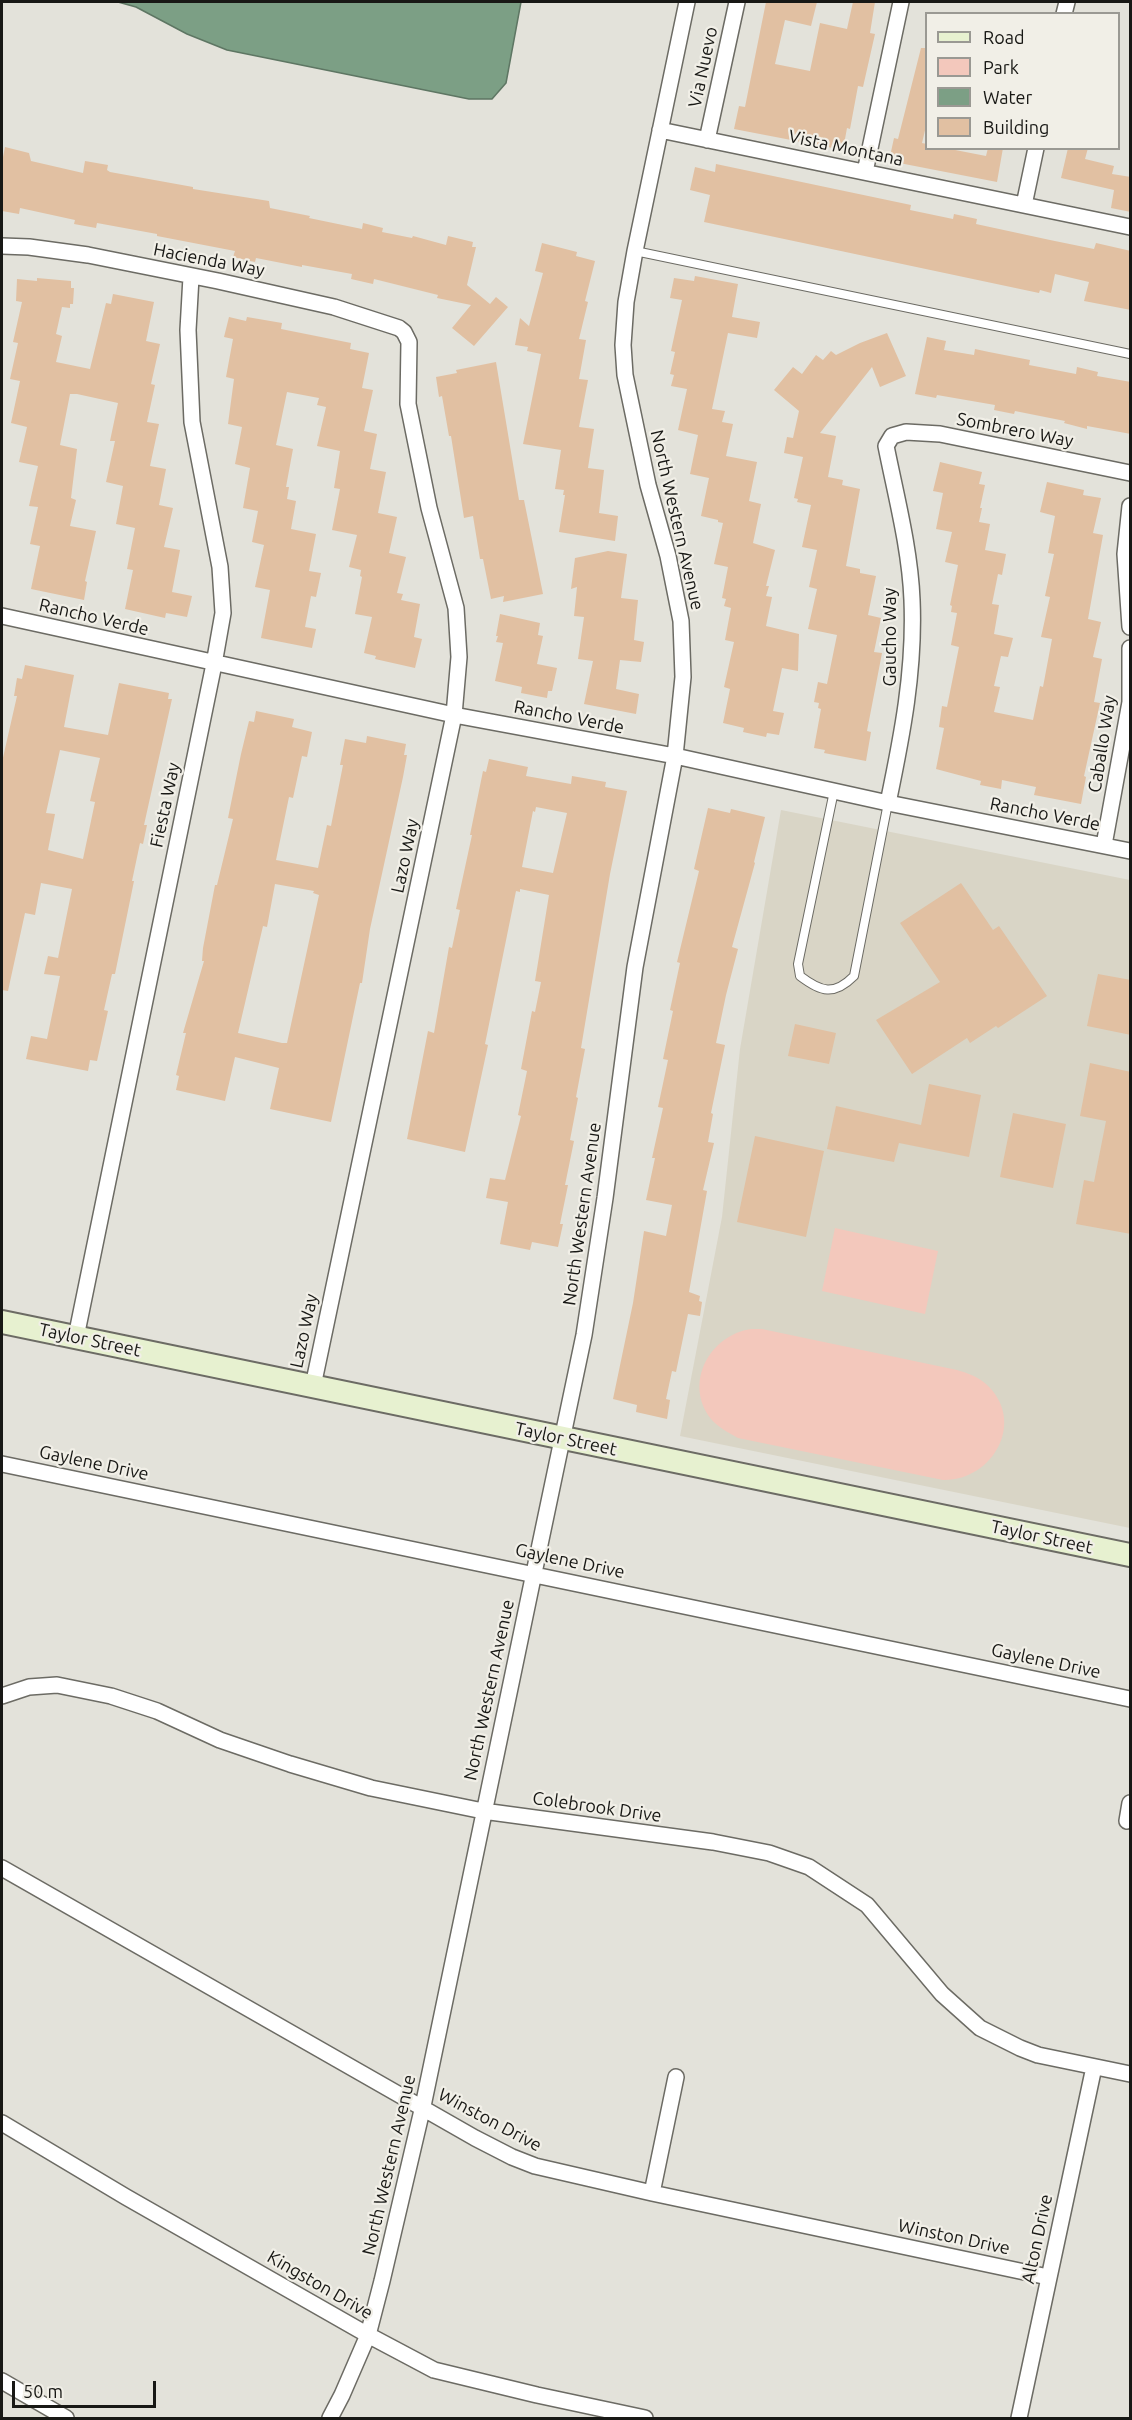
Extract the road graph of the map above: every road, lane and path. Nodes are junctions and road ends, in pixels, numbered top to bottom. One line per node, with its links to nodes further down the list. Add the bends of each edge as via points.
1 (687, 2): 4 (street, North Western Avenue)
2 (737, 2): 5 (street, Via Nuevo)
3 (901, 2): 7 (street)
4 (660, 129): 5 (street, Vista Montana); 11 (street, North Western Avenue)
5 (708, 140): 7 (street, Vista Montana)
6 (1035, 150): 8 (street)
7 (865, 172): 8 (street, Vista Montana)
8 (1024, 205): 9 (street, Vista Montana)
9 (1131, 227)
10 (2, 246): 12 (street, Hacienda Way, via 88,255)
11 (635, 251): 14 (lane); 23 (street, North Western Avenue, via 623,345 625,375 681,621 683,677)
12 (191, 277): 13 (street, Hacienda Way, via 334,307); 21 (street, Fiesta Way, via 188,330 192,422 220,567 223,613)
13 (404, 332): 22 (street, Lazo Way, via 409,342 408,404 429,508 456,608 459,657)
14 (1131, 354)
15 (892, 436): 16 (street, Sombrero Way, via 906,432 940,434); 25 (street, Gaucho Way, via 886,446 912,598 911,681)
16 (1131, 473)
17 (1131, 506): 19 (street, via 1125,554)
18 (2, 616): 21 (street, Rancho Verde)
19 (1131, 627)
20 (1131, 648): 26 (street, Caballo Way, via 1130,702)
21 (214, 664): 22 (street, Rancho Verde); 29 (street, Fiesta Way)
22 (454, 715): 23 (street, Rancho Verde); 30 (street, Lazo Way)
23 (675, 756): 24 (street, Rancho Verde); 31 (street, North Western Avenue, via 635,967 584,1335)
24 (834, 791): 25 (street, Rancho Verde); 25 (lane, via 798,964 800,976 824,990 843,987 854,976)
25 (888, 803): 26 (street, Rancho Verde)
26 (1104, 845): 27 (street, Rancho Verde)
27 (1131, 851)
28 (2, 1322): 29 (street, Taylor Street)
29 (76, 1337): 30 (street, Taylor Street)
30 (313, 1386): 31 (street, Taylor Street)
31 (562, 1438): 33 (street, Taylor Street); 34 (street, North Western Avenue)
32 (2, 1464): 34 (street, Gaylene Drive)
33 (1131, 1555)
34 (534, 1573): 36 (street, Gaylene Drive); 38 (street, North Western Avenue)
35 (2, 1696): 38 (street, Colebrook Drive, via 29,1687 57,1685 111,1696 290,1764 371,1788)
36 (1131, 1699)
37 (1131, 1803): 39 (street)
38 (483, 1811): 41 (street, Colebrook Drive, via 712,1842 769,1853 809,1867 867,1905 942,1994 980,2028 1038,2055); 44 (street, North Western Avenue)
39 (1127, 1821)
40 (2, 1868): 44 (street, Winston Drive)
41 (1094, 2067): 42 (street, Colebrook Drive); 47 (street, Alton Drive)
42 (1131, 2074)
43 (675, 2077): 46 (street)
44 (423, 2106): 46 (street, Winston Drive, via 535,2166); 48 (street, North Western Avenue)
45 (2, 2123): 48 (street, Kingston Drive)
46 (652, 2193): 47 (street, Winston Drive)
47 (1048, 2277): 53 (street, Alton Drive)
48 (368, 2335): 51 (street, North Western Avenue); 52 (street, Kingston Drive, via 435,2370)
49 (2, 2381): 50 (street)
50 (66, 2418)
51 (330, 2418)
52 (645, 2418)
53 (1019, 2418)

